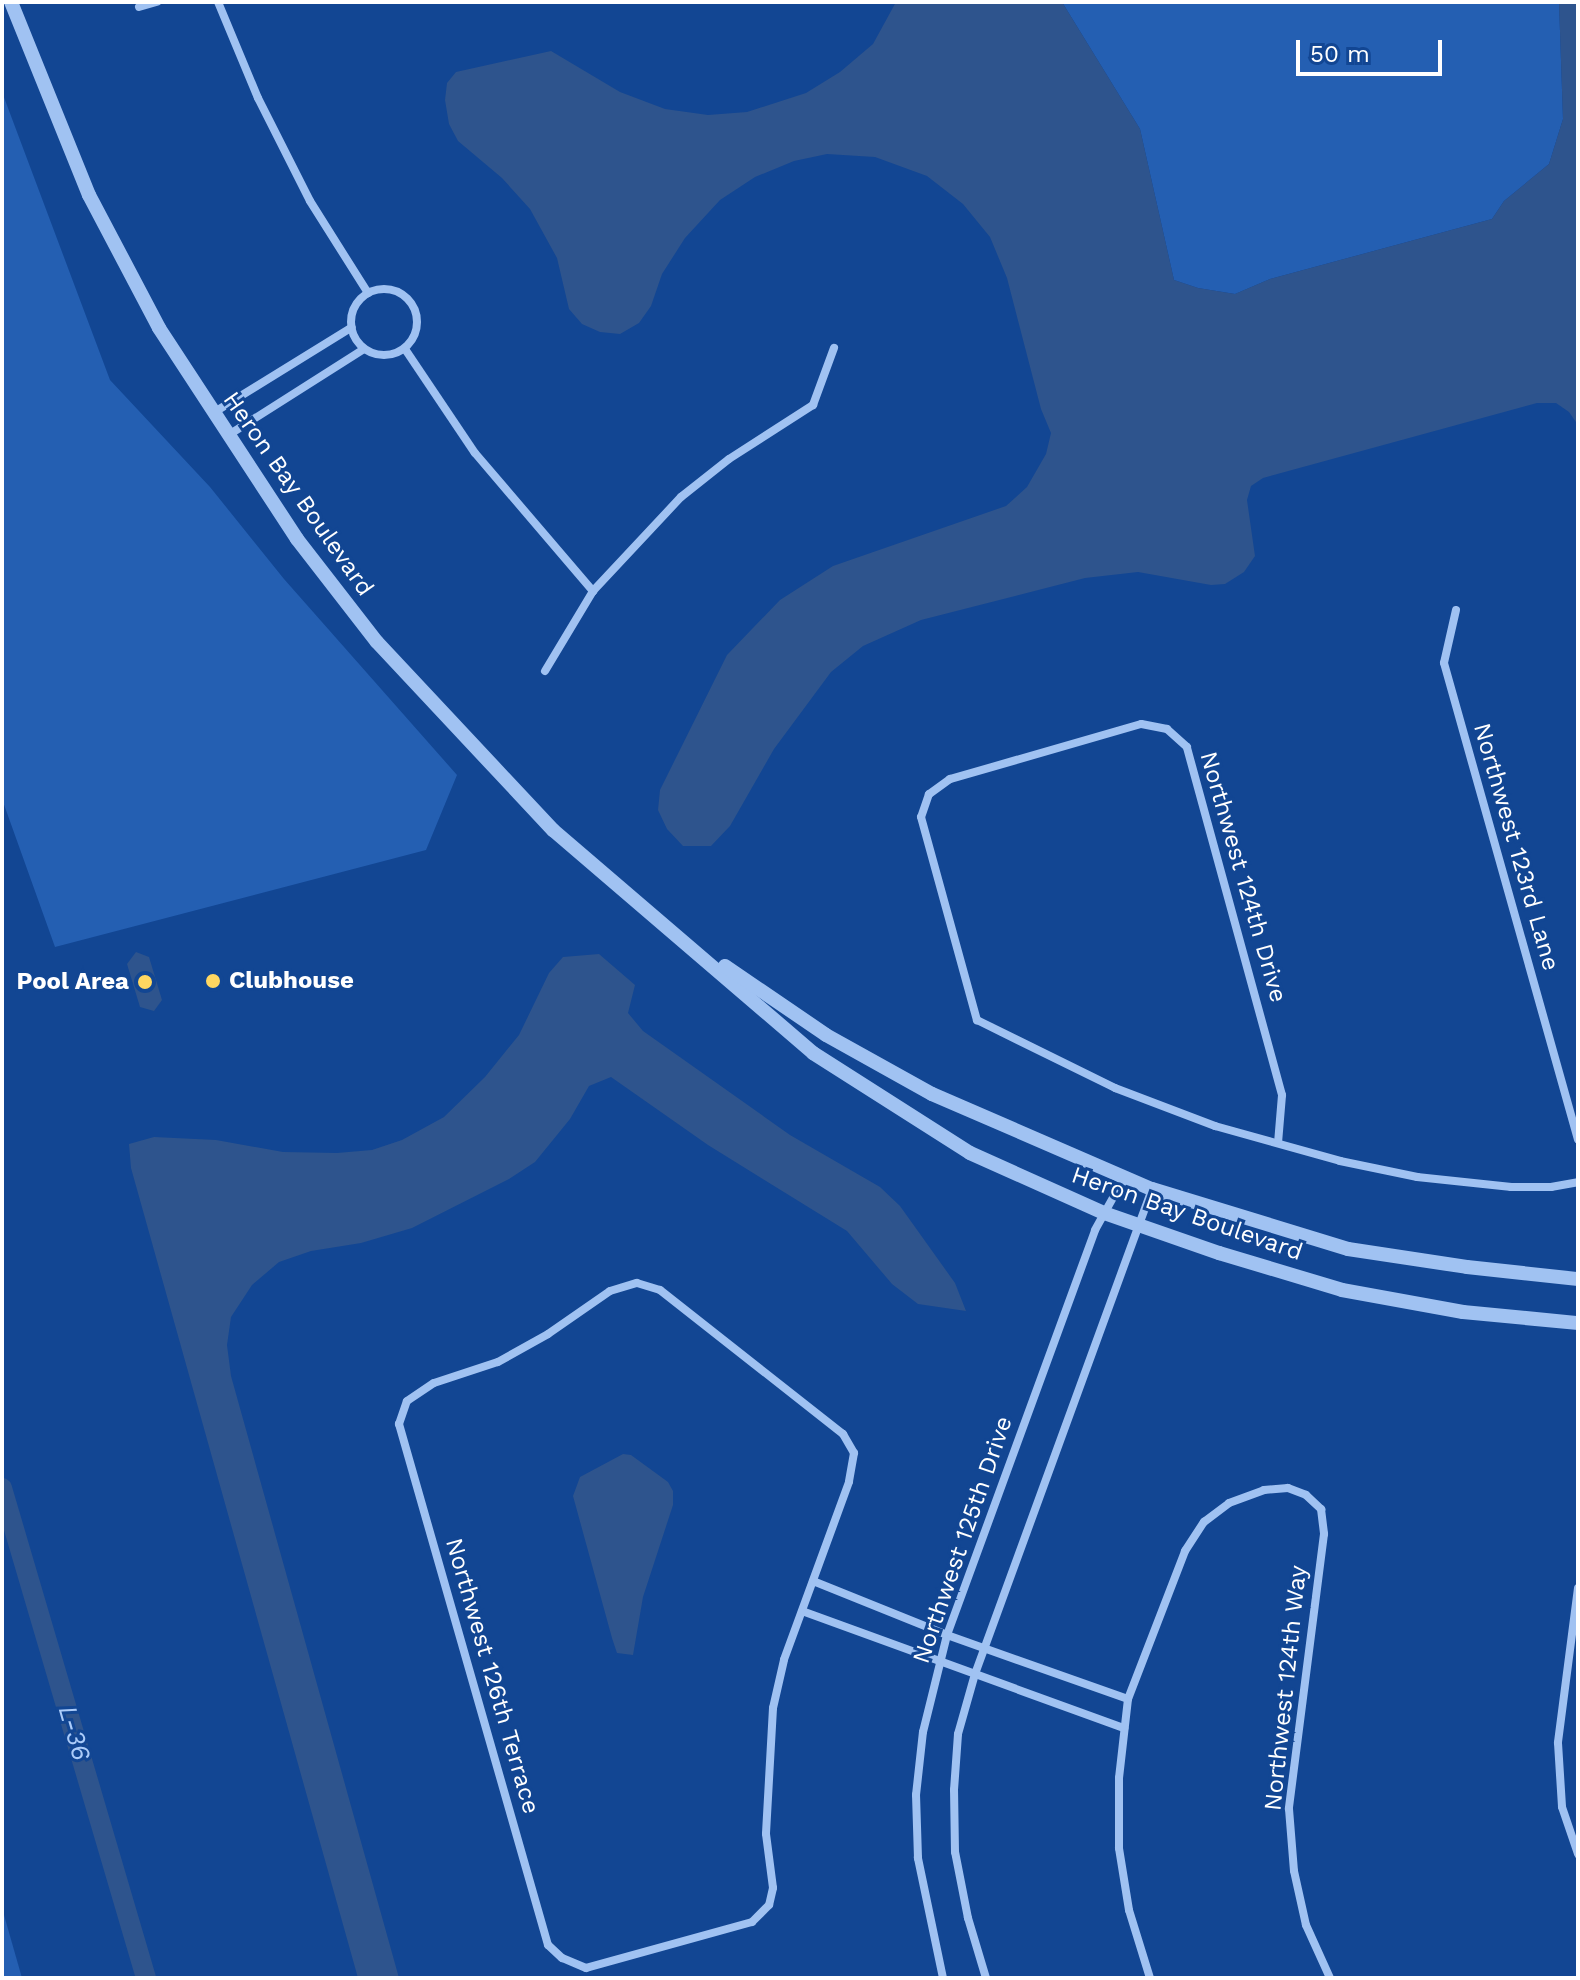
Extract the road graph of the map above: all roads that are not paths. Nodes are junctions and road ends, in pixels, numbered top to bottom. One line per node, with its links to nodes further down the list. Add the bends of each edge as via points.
1 (11, 2): 10 (street, Heron Bay Boulevard, via 89,195 159,328)
2 (157, 2): 4 (street)
3 (218, 2): 5 (street, via 303,188)
4 (139, 7)
5 (368, 293): 6 (street, via 353,309); 9 (street, via 389,289 409,299 418,319)
6 (352, 327): 8 (street); 10 (street)
7 (834, 348): 12 (street, via 813,405 681,497)
8 (364, 349): 9 (street, via 384,355); 11 (street)
9 (405, 349): 12 (street, via 475,453)
10 (213, 413): 11 (street, Heron Bay Boulevard)
11 (226, 436): 15 (street, Heron Bay Boulevard, via 306,551 439,711 553,830)
12 (593, 591): 14 (street)
13 (1456, 610): 16 (street, Northwest 123rd Lane, via 1444,663)
14 (545, 671)
15 (669, 927): 18 (street, Heron Bay Boulevard, via 826,1035 932,1094); 21 (street, Heron Bay Boulevard, via 813,1053 970,1153)
16 (1578, 1140)
17 (1278, 1143): 17 (street, Northwest 124th Drive, via 1215,1126 1115,1088 977,1020 921,817 929,794 950,779 1141,724 1167,729 1187,747 1282,1095); 19 (street, via 1417,1177 1511,1187)
18 (1124, 1178): 20 (street, Heron Bay Boulevard); 21 (street, Northwest 125th Drive)
19 (1578, 1182)
20 (1152, 1189): 22 (street); 23 (street, Heron Bay Boulevard, via 1348,1249)
21 (1104, 1213): 22 (street, Heron Bay Boulevard); 28 (street, Northwest 125th Drive)
22 (1141, 1226): 24 (street, Heron Bay Boulevard, via 1342,1290 1463,1312); 29 (street)
23 (1578, 1279)
24 (1578, 1323)
25 (813, 1581): 27 (street); 27 (street, Northwest 126th Terrace, via 849,1482 854,1453 843,1434 660,1290 637,1283 610,1291 498,1362 434,1383 407,1401 399,1424 548,1945 562,1958 586,1968 752,1922 769,1905 773,1888 766,1834 773,1708); 28 (street)
26 (1578, 1588): 34 (street, via 1558,1743 1562,1807)
27 (802, 1611): 30 (street)
28 (947, 1635): 29 (street); 30 (street, Northwest 125th Drive)
29 (987, 1650): 31 (street); 32 (street)
30 (941, 1661): 31 (street); 35 (street, Northwest 125th Drive, via 923,1732 916,1795 918,1858)
31 (975, 1674): 33 (street); 36 (street, via 958,1734 955,1852)
32 (1128, 1699): 33 (street); 38 (street, Northwest 124th Way, via 1185,1551 1204,1522 1229,1503 1264,1490 1288,1488 1321,1509 1324,1534 1289,1809 1294,1871 1306,1925)
33 (1124, 1728): 37 (street, via 1119,1848 1129,1910)
34 (1578, 1854)
35 (943, 1978)
36 (986, 1978)
37 (1150, 1978)
38 (1330, 1978)

